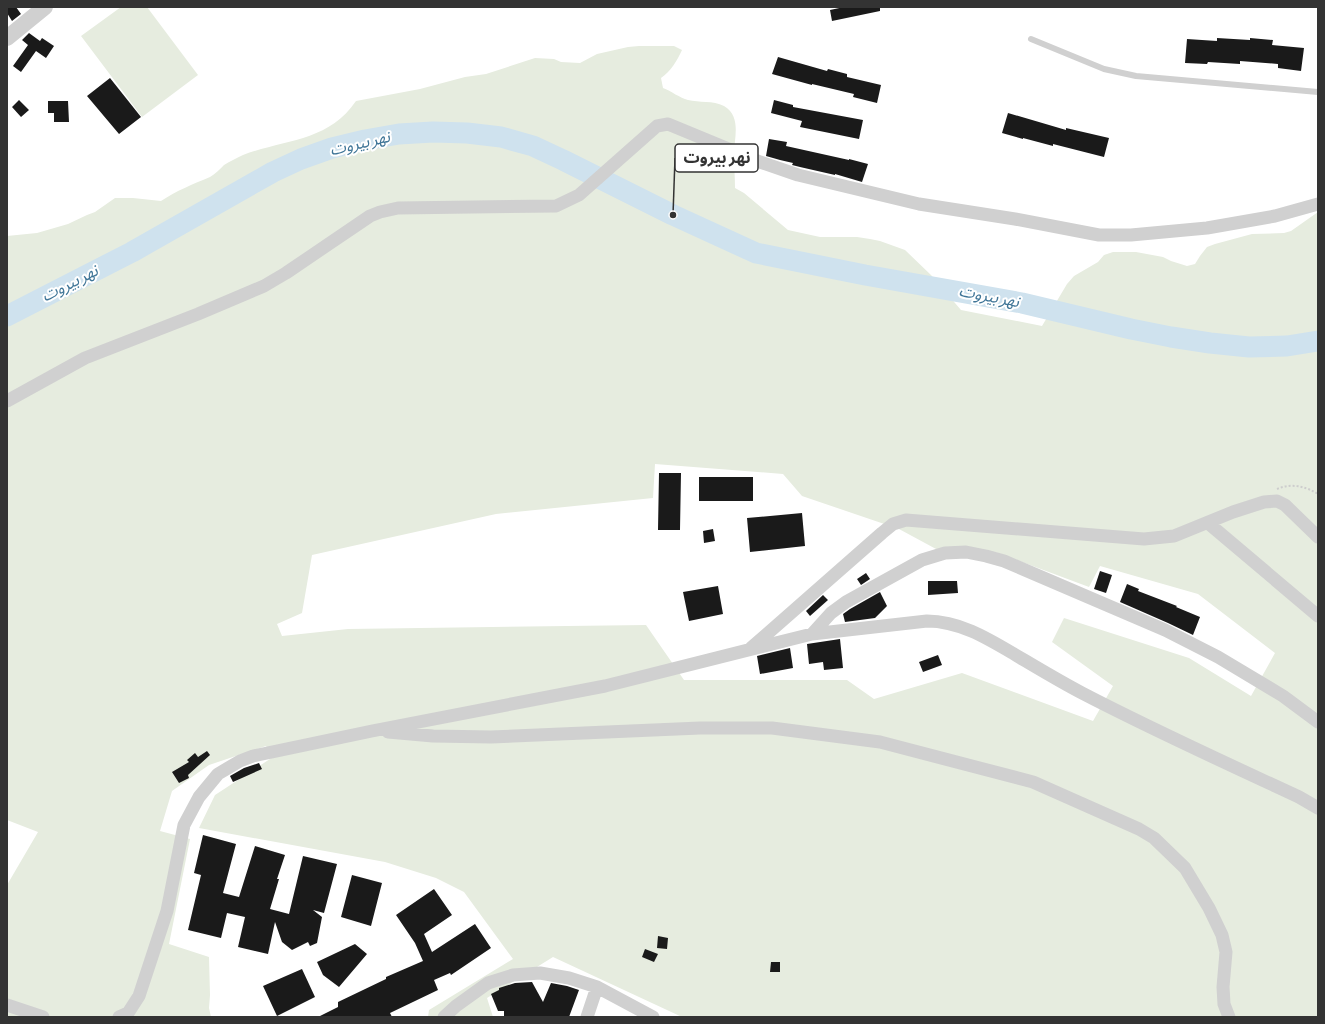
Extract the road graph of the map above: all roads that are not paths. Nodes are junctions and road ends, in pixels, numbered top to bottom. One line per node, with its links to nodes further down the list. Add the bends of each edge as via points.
1 (45, 7): 2 (street)
2 (7, 38)
3 (1031, 39): 4 (lane, via 1104,69 1136,76)
4 (1318, 92)
5 (1318, 204): 6 (street, via 1275,216 1207,228 1131,236 1099,235 1015,218 919,204 798,175 668,124 657,126 578,195 556,206 398,208 380,212 370,216 264,286 85,358)
6 (7, 401)
7 (1208, 523): 8 (street, via 1264,502 1278,501 1293,511); 9 (street); 11 (street, via 1174,536 1144,539 906,520 893,524 882,533)
8 (1318, 537)
9 (1318, 616)
10 (812, 634): 11 (street); 12 (street, via 831,613 846,602 922,560 945,553 966,552 1004,562 1165,630 1244,672); 14 (street, via 927,621 949,623 979,634 1081,693)
11 (750, 650): 13 (street, via 605,686)
12 (1318, 722)
13 (372, 731): 18 (street, via 253,756 218,774 199,797 184,825 167,911 139,996 128,1013); 22 (street, via 491,737 700,728 772,728 880,742 1033,782 1139,828 1185,868 1222,935 1226,952 1224,1004)
14 (1318, 808)
15 (597, 987): 19 (street, via 569,978 540,973 513,975 488,983); 20 (street); 21 (street)
16 (7, 1005): 17 (street)
17 (43, 1017)
18 (119, 1017)
19 (444, 1017)
20 (587, 1017)
21 (652, 1017)
22 (1229, 1017)

